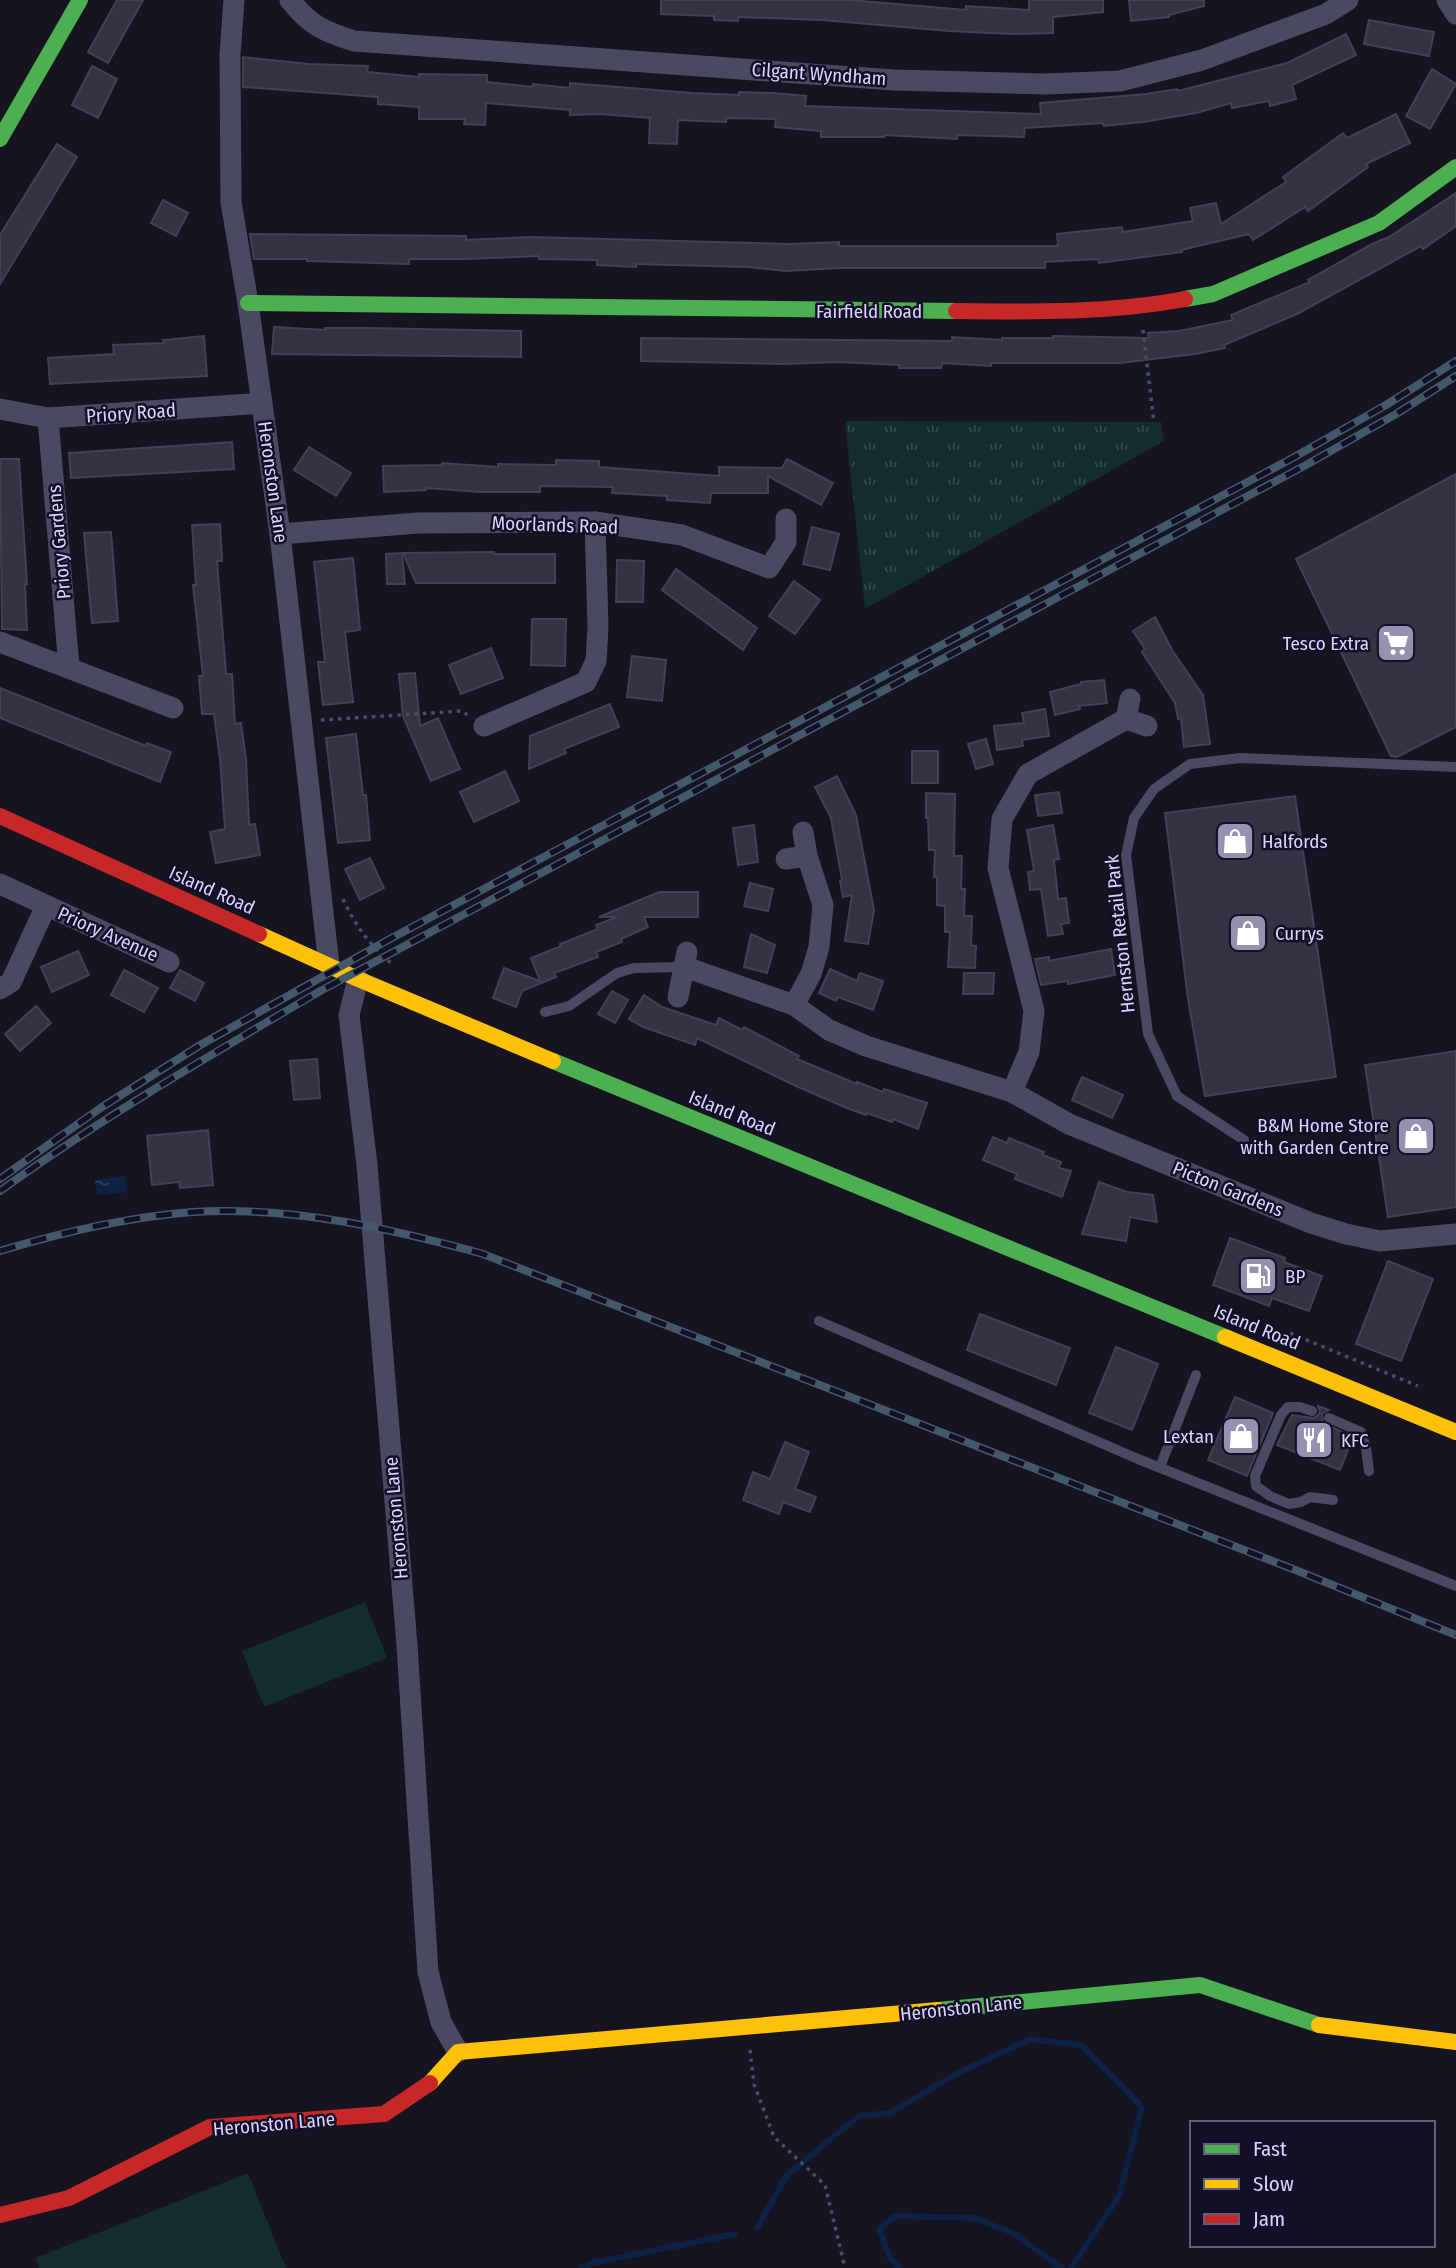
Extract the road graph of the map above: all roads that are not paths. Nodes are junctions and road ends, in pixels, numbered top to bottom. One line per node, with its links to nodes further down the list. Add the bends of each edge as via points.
1 (80, 0): 7 (street)
2 (234, 0): 9 (street, Heronston Lane, via 231,202)
3 (290, 0): 4 (street, Cilgant Wyndham, via 324,32 354,41 894,80 1046,84 1120,82 1202,60 1326,14)
4 (1348, 0)
5 (1447, 0): 6 (street)
6 (1456, 14)
7 (0, 139)
8 (1456, 167): 9 (street, Fairfield Road, via 1378,223 1213,294 1141,307 1032,312)
9 (247, 303): 10 (street, Heronston Lane)
10 (262, 403): 12 (street, Priory Road); 15 (street, Heronston Lane)
11 (0, 410): 12 (street, Priory Road)
12 (48, 418): 17 (street, Priory Gardens)
13 (786, 519): 14 (street, Moorlands Road, via 786,542 769,568 682,535)
14 (595, 522): 15 (street, Moorlands Road, via 418,523); 19 (street, via 598,628 596,661 586,682)
15 (280, 534): 30 (street, Heronston Lane)
16 (0, 642): 17 (street)
17 (69, 667): 18 (street)
18 (173, 708)
19 (484, 726)
20 (1147, 726): 36 (street, via 1128,709 1028,774 1002,820 998,868 1034,1010 1029,1052)
21 (1456, 767): 37 (lane, Hernston Retail Park, via 1240,758 1190,764 1154,789 1134,818 1126,855 1149,1034 1177,1096)
22 (0, 816): 30 (street, Island Road)
23 (803, 832): 24 (street)
24 (807, 856): 25 (street); 34 (street, via 823,905 819,947)
25 (786, 859)
26 (0, 884): 27 (street, Priory Avenue)
27 (46, 906): 29 (street, Priory Avenue); 32 (street, Priory Avenue, via 11,982)
28 (686, 959): 33 (street); 34 (street, Picton Gardens); 35 (lane, via 617,974 569,1006)
29 (169, 962)
30 (329, 965): 31 (street, Island Road)
31 (358, 979): 43 (street, Island Road); 49 (street, Heronston Lane, via 349,1015 367,1165 406,1631 428,1972 441,2022)
32 (0, 989)
33 (678, 997)
34 (794, 1005): 36 (street, Picton Gardens, via 829,1030 866,1046)
35 (545, 1012)
36 (1012, 1092): 38 (street, Picton Gardens, via 1069,1124 1311,1223 1380,1241)
37 (1244, 1140)
38 (1456, 1234)
39 (819, 1321): 44 (lane)
40 (1196, 1375): 44 (lane)
41 (1312, 1411): 46 (lane, via 1288,1407 1281,1415 1255,1476 1256,1486 1289,1504 1310,1497)
42 (1329, 1418): 45 (lane, via 1361,1432)
43 (1456, 1432)
44 (1160, 1467): 47 (lane)
45 (1369, 1471)
46 (1333, 1500)
47 (1456, 1586)
48 (1456, 2042): 49 (street, Heronston Lane, via 1311,2024 1200,1985)
49 (458, 2052): 50 (street, Heronston Lane, via 426,2086 384,2114 210,2127 69,2197)
50 (0, 2215)

